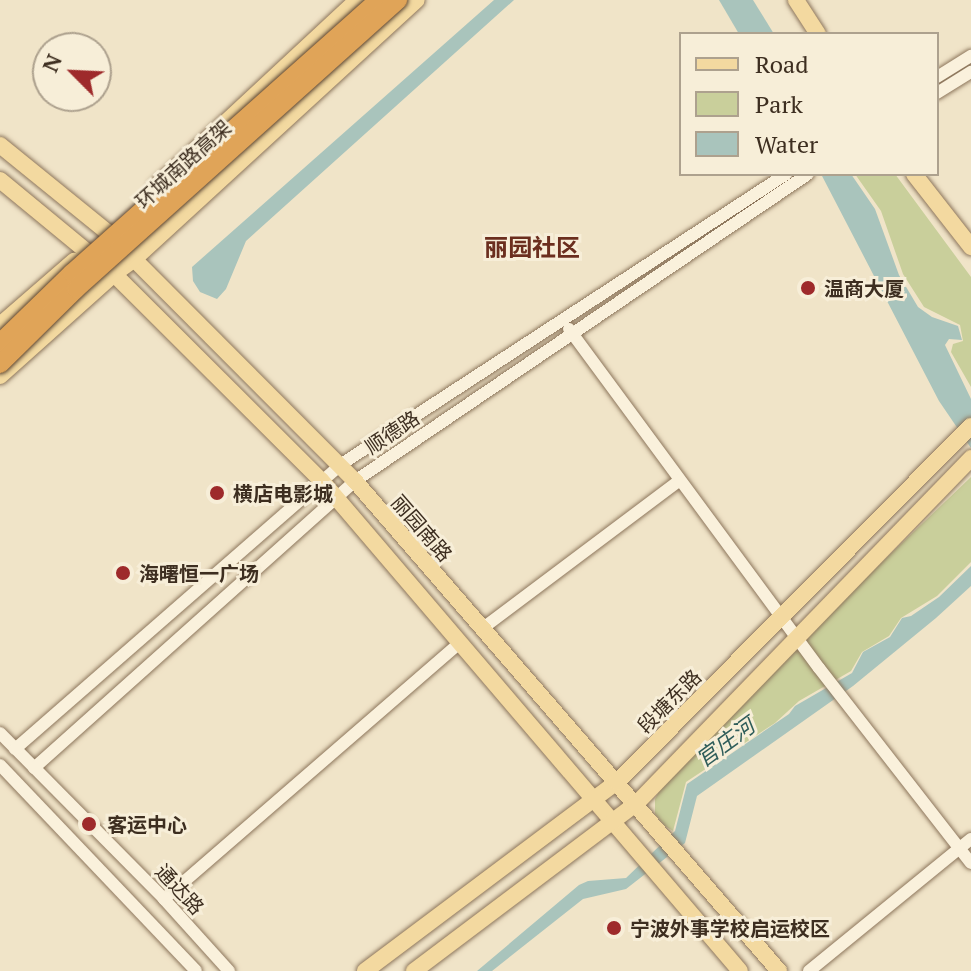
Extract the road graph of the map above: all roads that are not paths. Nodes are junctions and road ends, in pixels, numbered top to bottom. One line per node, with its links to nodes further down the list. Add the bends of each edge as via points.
1 (357, 0): 16 (main road)
2 (378, 0): 24 (highway, 环城南路高架, bridge)
3 (398, 0): 25 (highway, 环城南路高架, bridge, via 76,289)
4 (417, 0): 19 (main road)
5 (796, 0): 6 (main road)
6 (817, 32)
7 (971, 56): 9 (street)
8 (971, 72): 10 (street)
9 (939, 76)
10 (939, 92)
11 (0, 145): 16 (main road, 丽园南路)
12 (783, 176): 21 (street, 顺德路)
13 (805, 176): 23 (street, 顺德路)
14 (916, 176): 17 (main road)
15 (0, 180): 18 (main road)
16 (107, 232): 18 (main road); 19 (main road, 丽园南路)
17 (971, 247)
18 (87, 250): 20 (main road); 22 (main road)
19 (132, 261): 20 (main road); 29 (main road, 丽园南路)
20 (114, 274): 26 (main road); 30 (main road)
21 (563, 322): 23 (street); 29 (street, 顺德路)
22 (0, 325)
23 (573, 335): 31 (street); 32 (street, 顺德路)
24 (0, 343)
25 (0, 364)
26 (0, 376)
27 (971, 426): 34 (main road, 段塘东路)
28 (969, 460): 36 (main road)
29 (340, 465): 30 (street, 顺德路); 32 (main road, 丽园南路)
30 (321, 480): 33 (main road); 39 (street, 顺德路)
31 (680, 480): 34 (street); 35 (street)
32 (355, 481): 33 (street, 顺德路); 35 (main road, 丽园南路)
33 (336, 497): 37 (main road); 41 (street, 顺德路)
34 (782, 618): 36 (street); 42 (main road, 段塘东路)
35 (483, 628): 42 (main road, 丽园南路)
36 (796, 637): 44 (main road); 47 (street)
37 (460, 643): 43 (main road); 49 (street)
38 (0, 733): 39 (street, 通达路)
39 (15, 749): 41 (street, 通达路)
40 (0, 765): 50 (street)
41 (34, 768): 49 (street, 通达路)
42 (617, 782): 43 (main road, 段塘东路); 44 (main road, 丽园南路)
43 (593, 799): 45 (main road); 52 (main road, 段塘东路)
44 (636, 804): 45 (main road); 55 (main road, 丽园南路)
45 (612, 822): 53 (main road); 54 (main road)
46 (971, 839): 47 (street)
47 (960, 849): 48 (street); 56 (street)
48 (971, 863)
49 (164, 899): 51 (street, 通达路)
50 (196, 971)
51 (229, 971)
52 (365, 971)
53 (414, 971)
54 (740, 971)
55 (779, 971)
56 (809, 971)

